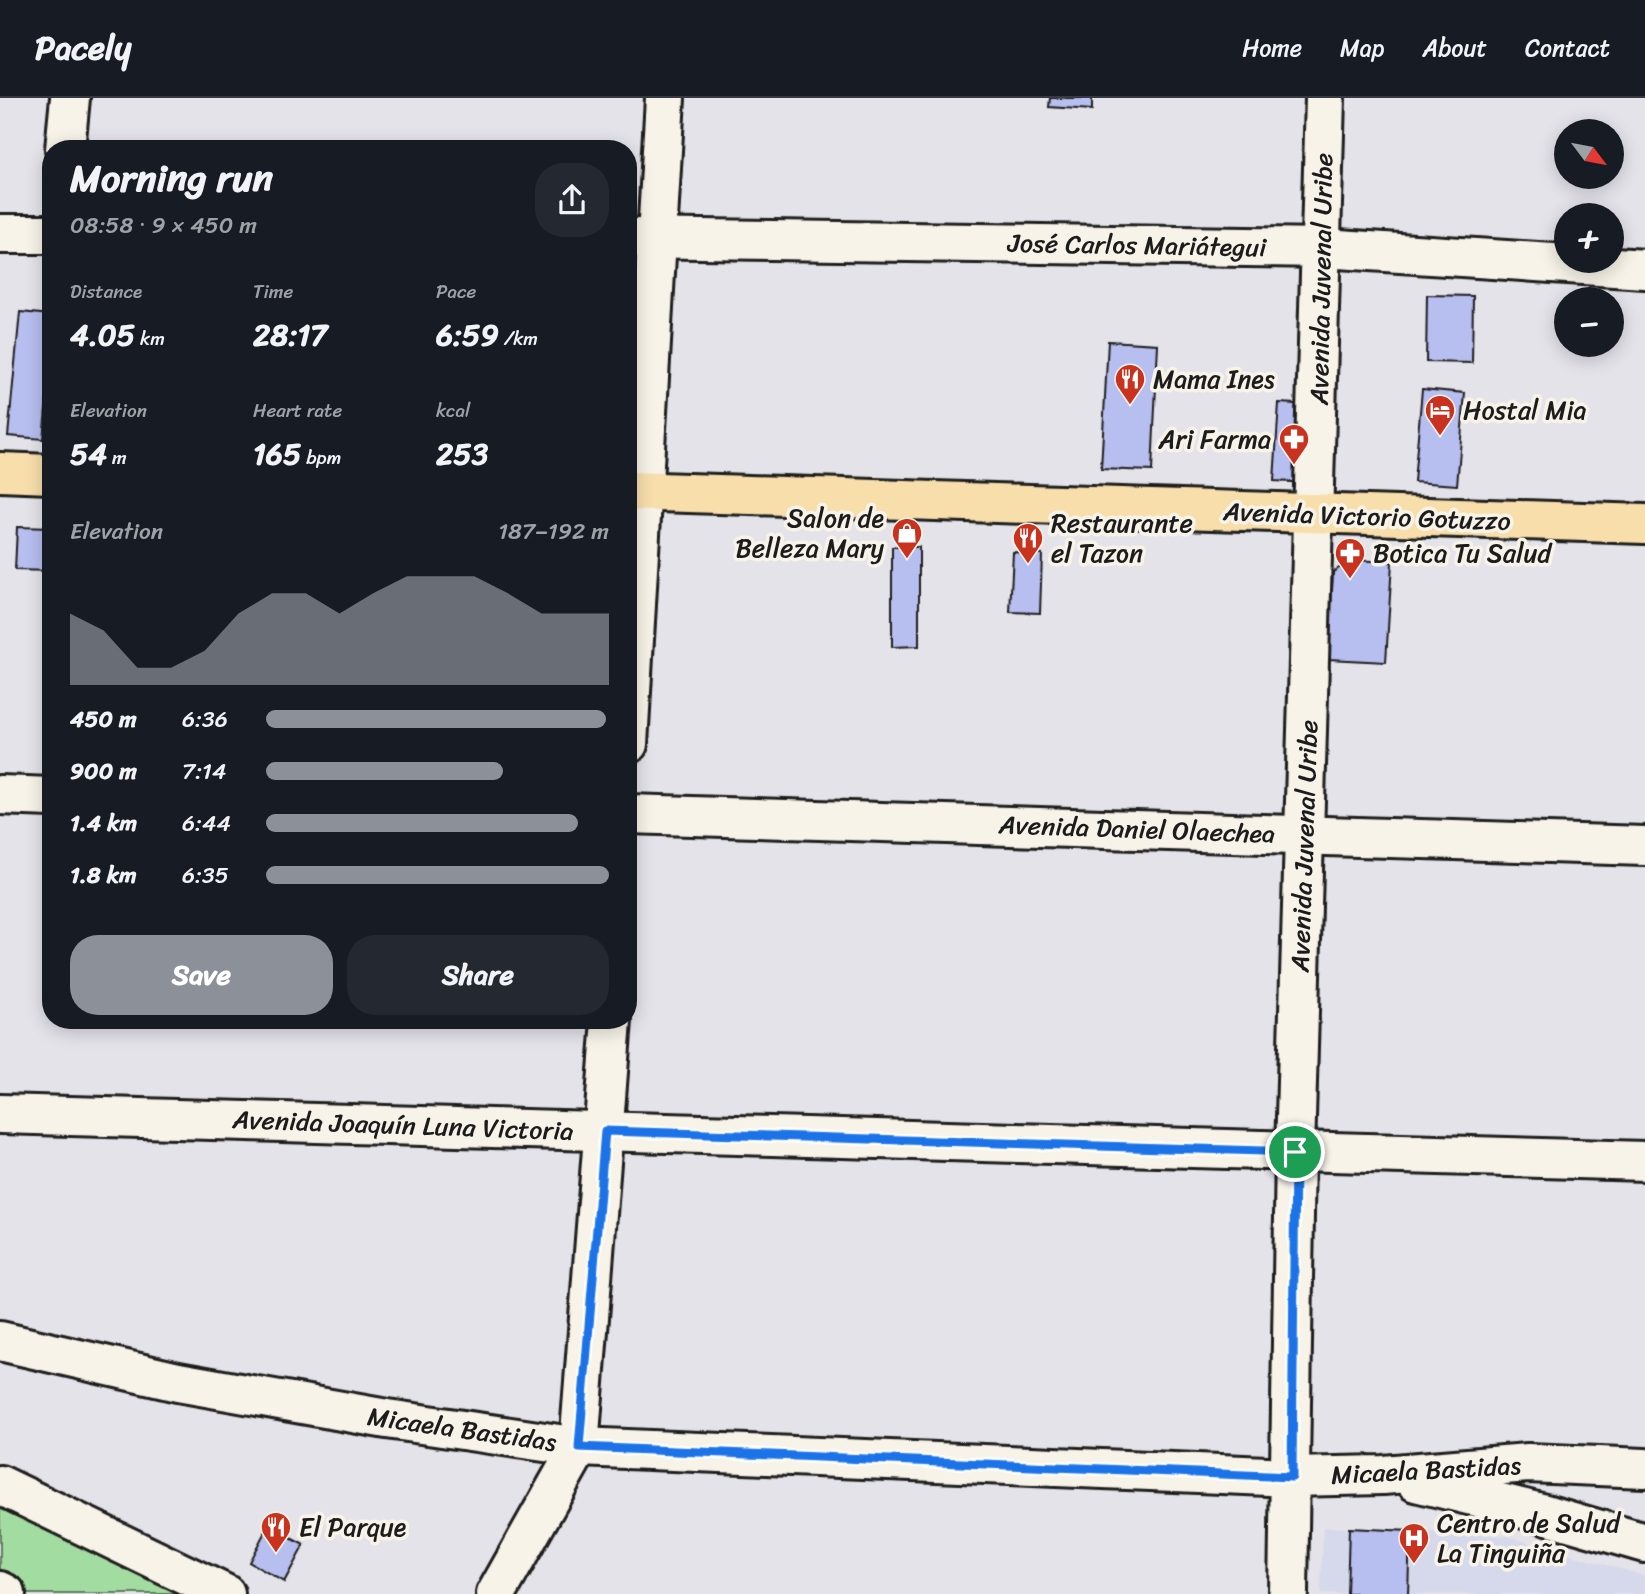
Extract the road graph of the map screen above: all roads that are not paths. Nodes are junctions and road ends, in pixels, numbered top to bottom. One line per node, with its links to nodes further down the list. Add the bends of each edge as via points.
1 (70, 98): 4 (street)
2 (665, 98): 7 (street)
3 (1325, 98): 8 (street, Avenida Juvenal Uribe)
4 (66, 140)
5 (0, 234): 6 (street)
6 (42, 234)
7 (643, 238): 8 (street, José Carlos Mariátegui); 10 (street)
8 (1323, 248): 9 (street, José Carlos Mariátegui); 14 (street, Avenida Juvenal Uribe)
9 (1645, 269)
10 (637, 428)
11 (0, 472): 12 (main road)
12 (42, 474)
13 (637, 491): 14 (main road, Avenida Victorio Gotuzzo)
14 (1316, 514): 15 (main road, Avenida Victorio Gotuzzo); 19 (street, Avenida Juvenal Uribe)
15 (1645, 524)
16 (0, 795): 17 (street)
17 (42, 797)
18 (637, 814): 19 (street, Avenida Daniel Olaechea)
19 (1304, 834): 20 (street, Avenida Daniel Olaechea); 24 (street, Avenida Juvenal Uribe)
20 (1645, 846)
21 (611, 1029): 23 (street)
22 (0, 1114): 23 (street, Avenida Joaquín Luna Victoria)
23 (605, 1131): 24 (street, Avenida Joaquín Luna Victoria); 27 (street)
24 (1295, 1152): 25 (street, Avenida Joaquín Luna Victoria); 30 (street, Avenida Juvenal Uribe)
25 (1645, 1161)
26 (0, 1340): 27 (street, Micaela Bastidas, via 178,1382)
27 (579, 1447): 30 (street, Micaela Bastidas); 36 (street)
28 (1645, 1468): 29 (street, Micaela Bastidas, via 1528,1463)
29 (1383, 1475): 30 (street, Micaela Bastidas); 32 (street)
30 (1292, 1477): 37 (street, Avenida Juvenal Uribe)
31 (0, 1486): 35 (street)
32 (1645, 1543)
33 (0, 1591): 34 (street)
34 (6, 1594)
35 (225, 1594)
36 (496, 1594)
37 (1288, 1594)

